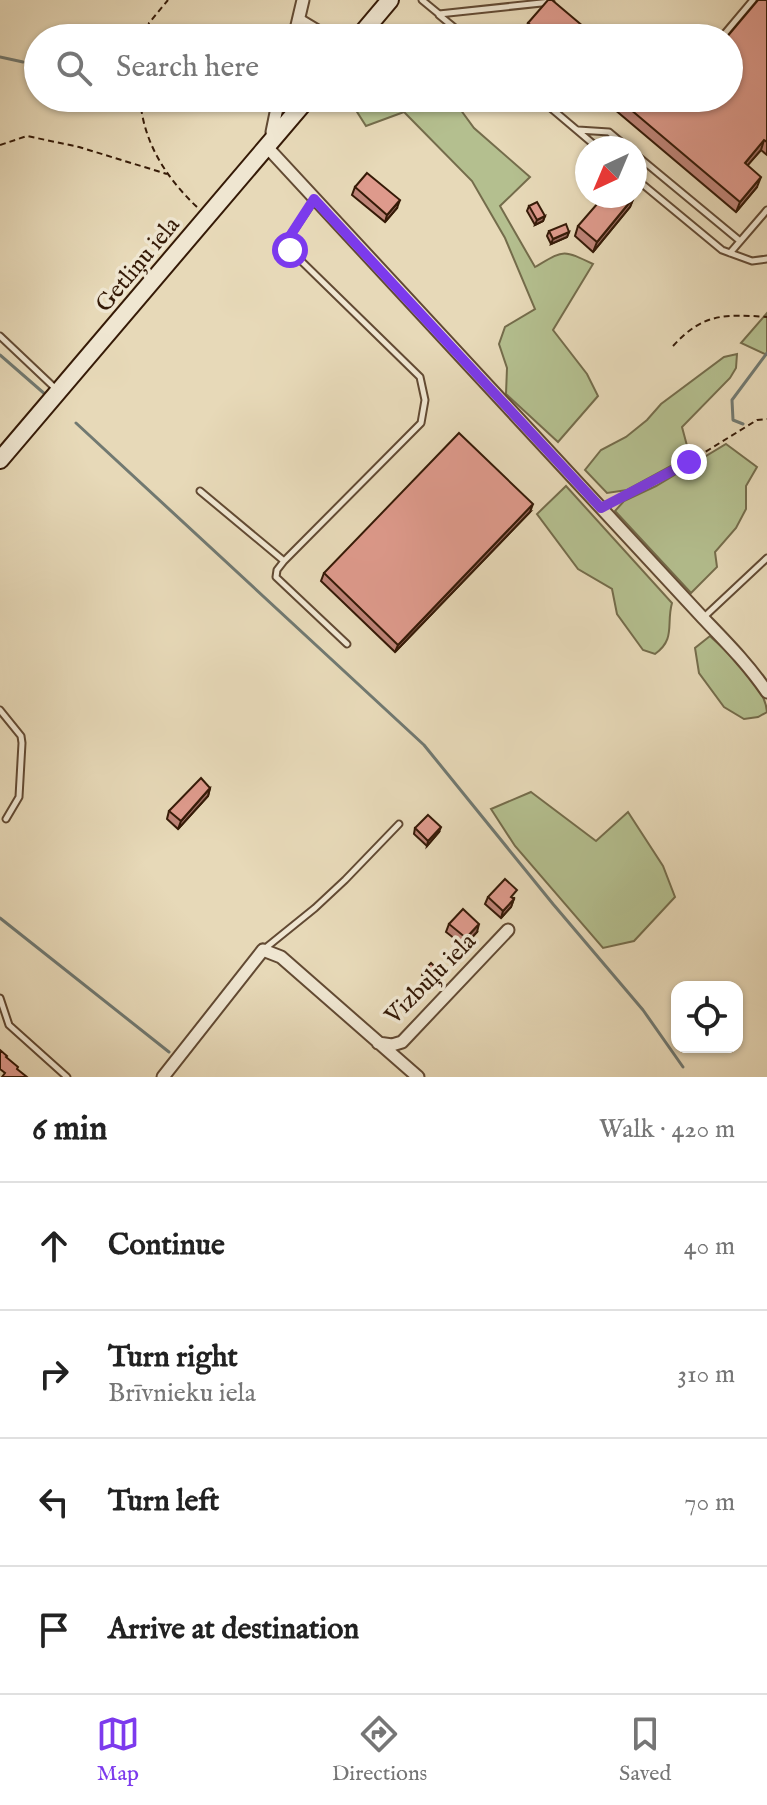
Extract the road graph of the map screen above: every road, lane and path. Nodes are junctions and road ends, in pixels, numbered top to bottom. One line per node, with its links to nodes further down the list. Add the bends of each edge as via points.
1 (168, 0): 9 (path)
2 (303, 0): 8 (street)
3 (390, 0): 12 (street)
4 (422, 0): 7 (lane)
5 (753, 0): 14 (lane)
6 (561, 11): 7 (lane, via 550,2)
7 (439, 14): 13 (lane)
8 (299, 20): 10 (street); 11 (street)
9 (149, 24)
10 (298, 24)
11 (306, 24)
12 (370, 24)
13 (451, 24)
14 (733, 24)
15 (141, 112): 25 (path)
16 (276, 112): 22 (street)
17 (296, 112): 22 (street, Getliņu iela)
18 (556, 112): 19 (lane)
19 (577, 130): 20 (lane); 21 (lane)
20 (584, 136)
21 (614, 136)
22 (271, 142): 27 (street); 29 (street, Getliņu iela)
23 (0, 145): 25 (path, via 27,136)
24 (647, 164): 30 (lane)
25 (167, 174): 29 (path)
26 (647, 188): 31 (lane)
27 (314, 199): 40 (street); 42 (lane, via 290,236 290,250 420,377 425,400 421,423)
28 (767, 210): 30 (lane)
29 (208, 217): 36 (street, Getliņu iela)
30 (740, 241): 31 (lane)
31 (730, 253): 32 (lane, via 752,261)
32 (767, 259)
33 (767, 317): 35 (path, via 708,319)
34 (0, 336): 36 (lane)
35 (673, 346)
36 (59, 392): 38 (street, Getliņu iela)
37 (767, 419): 40 (path)
38 (0, 460)
39 (200, 491): 42 (lane)
40 (601, 508): 43 (street)
41 (767, 558): 43 (lane)
42 (284, 561): 44 (lane, via 276,577)
43 (703, 618): 45 (street)
44 (347, 644)
45 (767, 692)
46 (0, 710): 47 (lane, via 22,743 19,797)
47 (6, 819)
48 (399, 824): 50 (lane, via 315,908)
49 (508, 930): 52 (street, Vizbuļu iela, via 402,1042)
50 (263, 950): 52 (street, via 281,957); 54 (street)
51 (0, 998): 53 (lane, via 9,1025)
52 (378, 1043): 55 (street)
53 (67, 1077)
54 (163, 1077)
55 (418, 1077)

